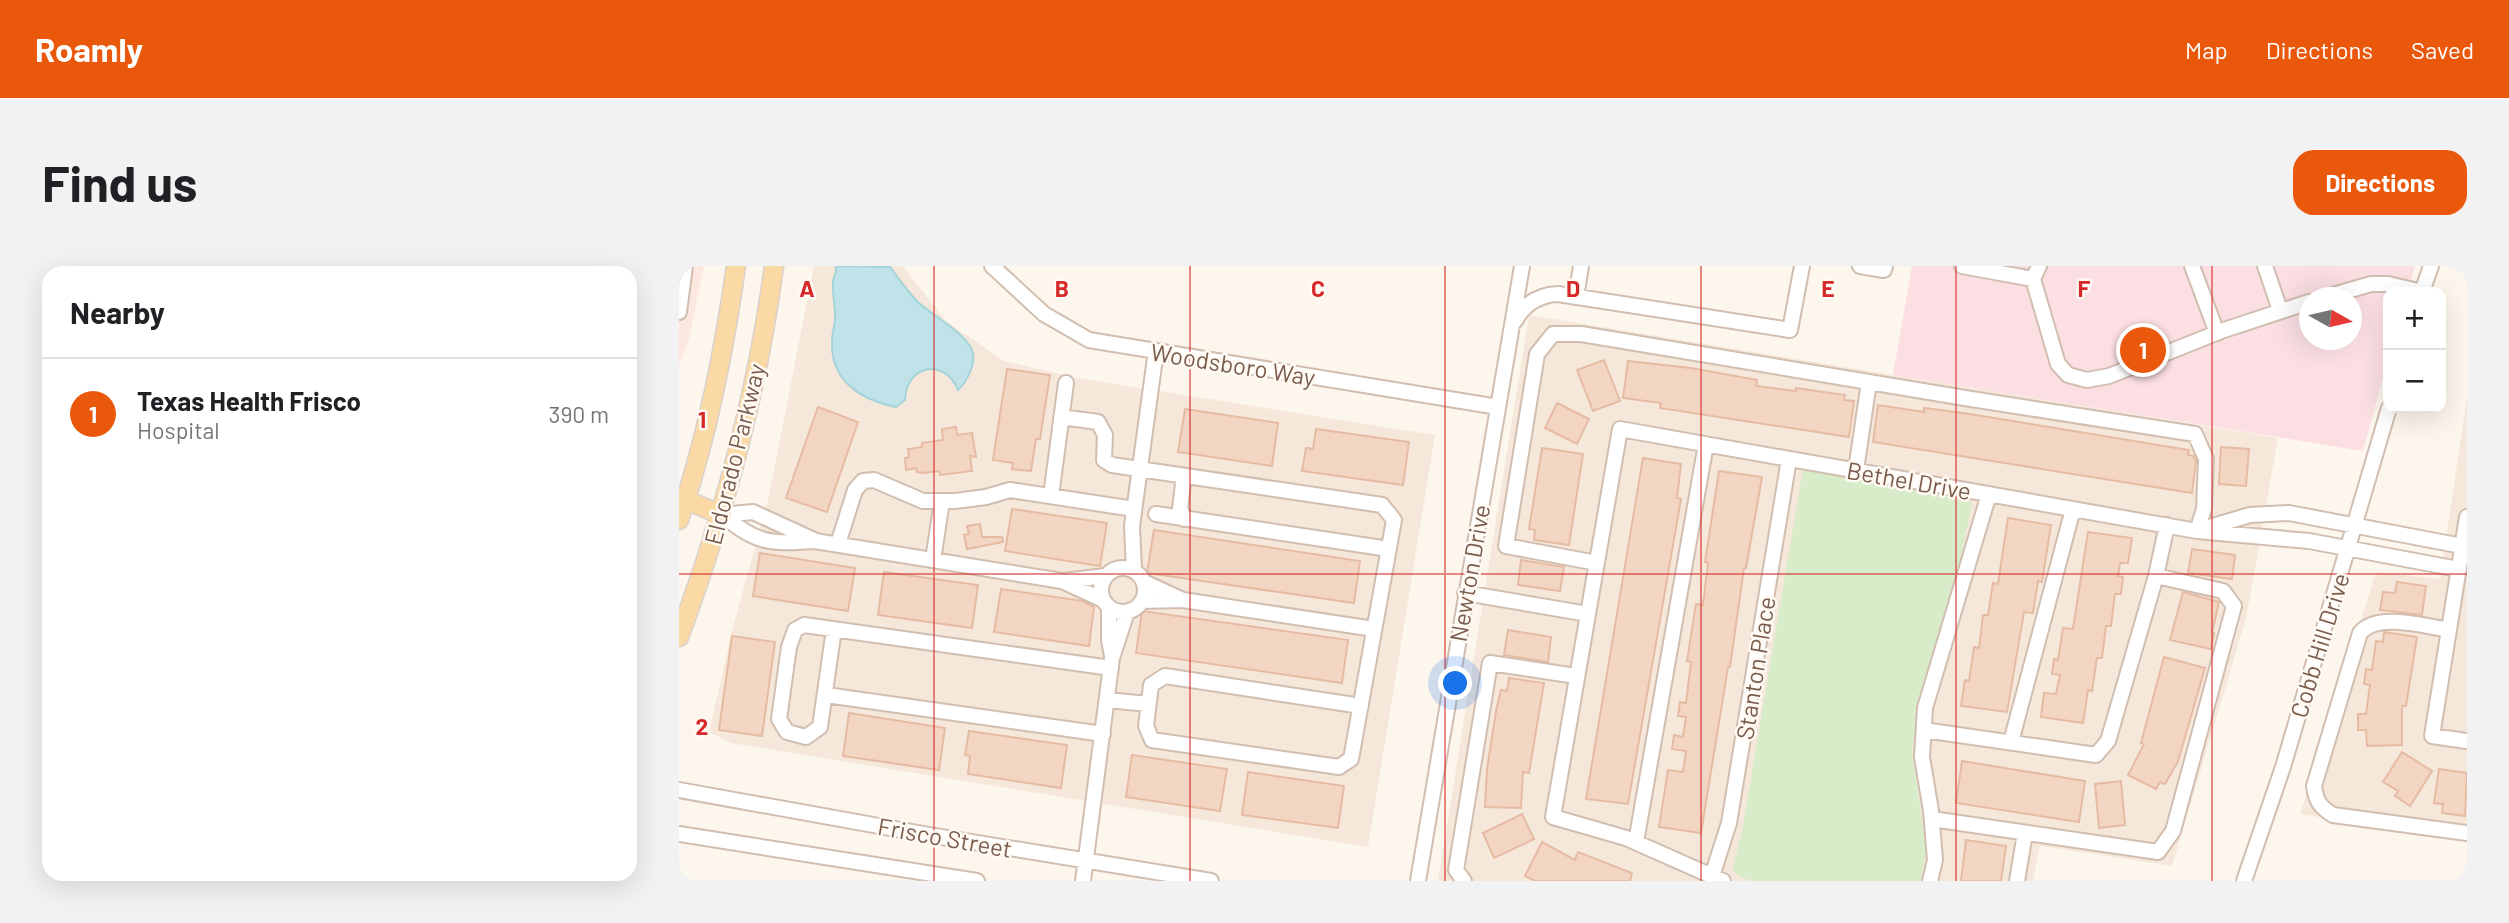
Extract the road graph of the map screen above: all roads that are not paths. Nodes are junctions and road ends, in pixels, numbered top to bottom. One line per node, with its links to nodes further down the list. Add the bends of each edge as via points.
1 (685, 266): 21 (street)
2 (736, 266): 37 (main road, Eldorado Parkway, via 709,413)
3 (774, 266): 42 (main road, Eldorado Parkway, via 743,436)
4 (992, 266): 24 (street, Woodsboro Way, via 1044,314 1089,340)
5 (1522, 266): 22 (street, Newton Drive)
6 (1581, 266): 18 (street)
7 (1802, 266): 18 (street, via 1790,330)
8 (1860, 266): 9 (street, via 1884,270)
9 (1885, 266)
10 (1962, 266): 14 (street)
11 (2192, 266): 23 (street)
12 (2265, 266): 20 (street)
13 (2431, 266): 17 (street)
14 (2036, 273): 23 (street, via 2058,364 2068,375 2087,380 2109,376)
15 (2361, 287): 16 (street)
16 (2401, 287)
17 (2424, 287)
18 (1576, 297): 22 (street, via 1540,297 1523,308)
19 (2299, 305): 20 (street)
20 (2280, 310): 23 (street)
21 (679, 312)
22 (1511, 329): 27 (street, Newton Drive)
23 (2217, 333)
24 (1156, 351): 27 (street, Woodsboro Way); 32 (street)
25 (1869, 382): 33 (street); 49 (street, via 2195,434 2206,459 2204,509); 56 (street, via 1581,334 1553,334 1537,354 1506,546)
26 (1066, 383): 29 (street)
27 (1498, 407): 63 (street, Newton Drive)
28 (2388, 413): 46 (street, Cobb Hill Drive)
29 (1061, 417): 32 (street, via 1098,422 1105,435 1104,460); 36 (street)
30 (1706, 444): 31 (street, Bethel Drive); 56 (street, Bethel Drive, via 1620,429); 88 (street)
31 (1789, 458): 33 (street, Bethel Drive); 90 (street, Stanton Place)
32 (1139, 470): 34 (street); 39 (street)
33 (1856, 470): 35 (street, Bethel Drive)
34 (1184, 476): 44 (street, via 1180,508); 53 (street, via 1382,505 1394,520)
35 (1989, 494): 40 (street, Bethel Drive); 79 (street, via 1925,708)
36 (1051, 496): 38 (street, via 1010,490); 39 (street)
37 (683, 499): 42 (main road); 45 (main road, Eldorado Parkway)
38 (942, 501): 51 (street, via 923,501 874,480 863,481 855,490); 55 (street)
39 (1134, 509): 48 (street)
40 (2073, 509): 47 (street, Bethel Drive); 82 (street)
41 (1156, 514): 44 (street)
42 (722, 515): 50 (street, via 753,512); 50 (street, via 757,538 778,543); 72 (main road, Eldorado Parkway)
43 (2467, 517): 52 (street)
44 (1184, 519): 53 (street)
45 (679, 520)
46 (2355, 524): 49 (street, Bethel Drive, via 2288,513 2250,515); 52 (street, Bethel Drive); 54 (street, Cobb Hill Drive)
47 (2167, 525): 49 (street, Bethel Drive); 60 (street)
48 (1132, 526): 58 (street); 59 (street)
49 (2197, 531): 54 (street, Bethel Drive)
50 (815, 541): 51 (street)
51 (838, 544): 55 (street)
52 (2462, 546): 57 (street)
53 (1389, 549): 70 (street)
54 (2348, 549): 57 (street, Bethel Drive); 98 (street, Cobb Hill Drive)
55 (933, 560): 61 (street)
56 (1597, 563): 68 (street)
57 (2458, 569): 71 (street)
58 (1134, 570): 59 (street, via 1126,567); 62 (street)
59 (1108, 573): 61 (street); 66 (street, via 1101,585)
60 (2156, 576): 82 (street, via 2108,741 2096,755); 85 (street, via 2223,591 2234,606 2173,831 2158,852)
61 (1062, 581): 66 (street)
62 (1145, 582): 64 (street); 65 (street)
63 (1465, 593): 68 (street); 94 (street, Newton Drive)
64 (1183, 600): 65 (street); 70 (street)
65 (1143, 601): 67 (street)
66 (1106, 604): 67 (street); 73 (street)
67 (1127, 612): 73 (street)
68 (1588, 614): 74 (street)
69 (834, 629): 73 (street); 75 (street); 75 (street, via 804,625 795,630 779,719 787,732 806,737 820,727)
70 (1374, 629): 78 (street)
71 (2449, 630): 81 (street, via 2432,736); 86 (street, via 2393,621 2364,628 2314,786 2316,800 2333,815)
72 (679, 637)
73 (1111, 663): 76 (street)
74 (1576, 676): 88 (street, via 1553,817); 95 (street, via 1490,663 1456,870)
75 (825, 695): 80 (street)
76 (1107, 700): 77 (street); 80 (street)
77 (1148, 704): 78 (street, via 1151,685 1165,676); 78 (street, via 1146,726 1153,740 1339,767 1351,759)
78 (1361, 706)
79 (1924, 730): 82 (street); 84 (street, via 1922,757)
80 (1103, 734): 89 (street)
81 (2467, 741)
82 (2011, 742)
83 (679, 790): 89 (street, Frisco Street)
84 (1932, 819): 85 (street); 96 (street, via 1935,860)
85 (2025, 833): 97 (street)
86 (2467, 833)
87 (679, 834): 91 (street, Frisco Street)
88 (1636, 842): 90 (street)
89 (1086, 860): 92 (street); 93 (street, Frisco Street)
90 (1717, 878)
91 (977, 881)
92 (1083, 881)
93 (1211, 881)
94 (1417, 881)
95 (1464, 881)
96 (1930, 881)
97 (2017, 881)
98 (2244, 881)

